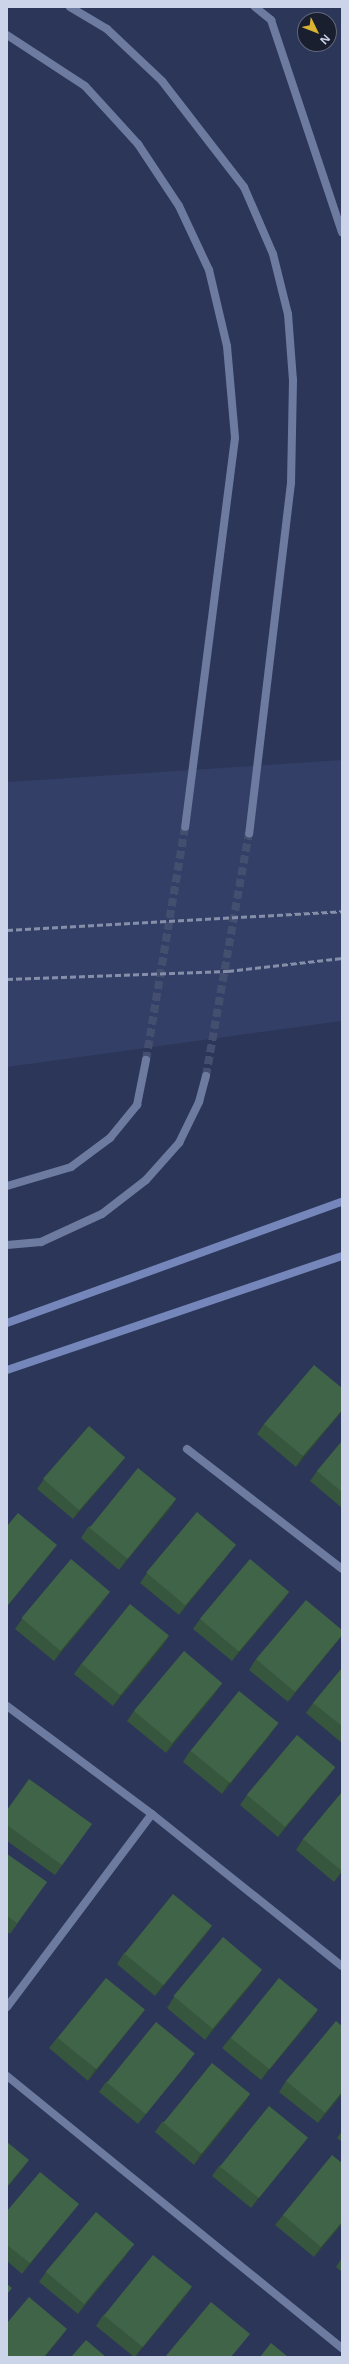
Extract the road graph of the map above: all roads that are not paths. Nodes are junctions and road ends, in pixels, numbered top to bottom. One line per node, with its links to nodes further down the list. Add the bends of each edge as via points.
1 (70, 7): 6 (street, via 107,29 162,81 244,187 273,254 288,314 293,380 291,483)
2 (254, 7): 4 (street, via 271,20)
3 (7, 35): 5 (street, via 84,86 138,144 179,206 209,270 227,346 235,438)
4 (342, 232)
5 (185, 827)
6 (249, 833)
7 (146, 1060): 9 (street, via 137,1105 110,1138 71,1167)
8 (206, 1076): 11 (street, via 199,1102 179,1143 146,1180 102,1214 41,1242)
9 (7, 1186)
10 (342, 1202): 13 (main road)
11 (7, 1245)
12 (342, 1256): 14 (main road)
13 (7, 1323)
14 (7, 1370)
15 (187, 1448): 16 (street)
16 (342, 1569)
17 (7, 1706): 18 (street)
18 (152, 1814): 19 (street); 20 (street)
19 (342, 1966)
20 (7, 2007)
21 (7, 2076): 22 (street)
22 (342, 2348)

